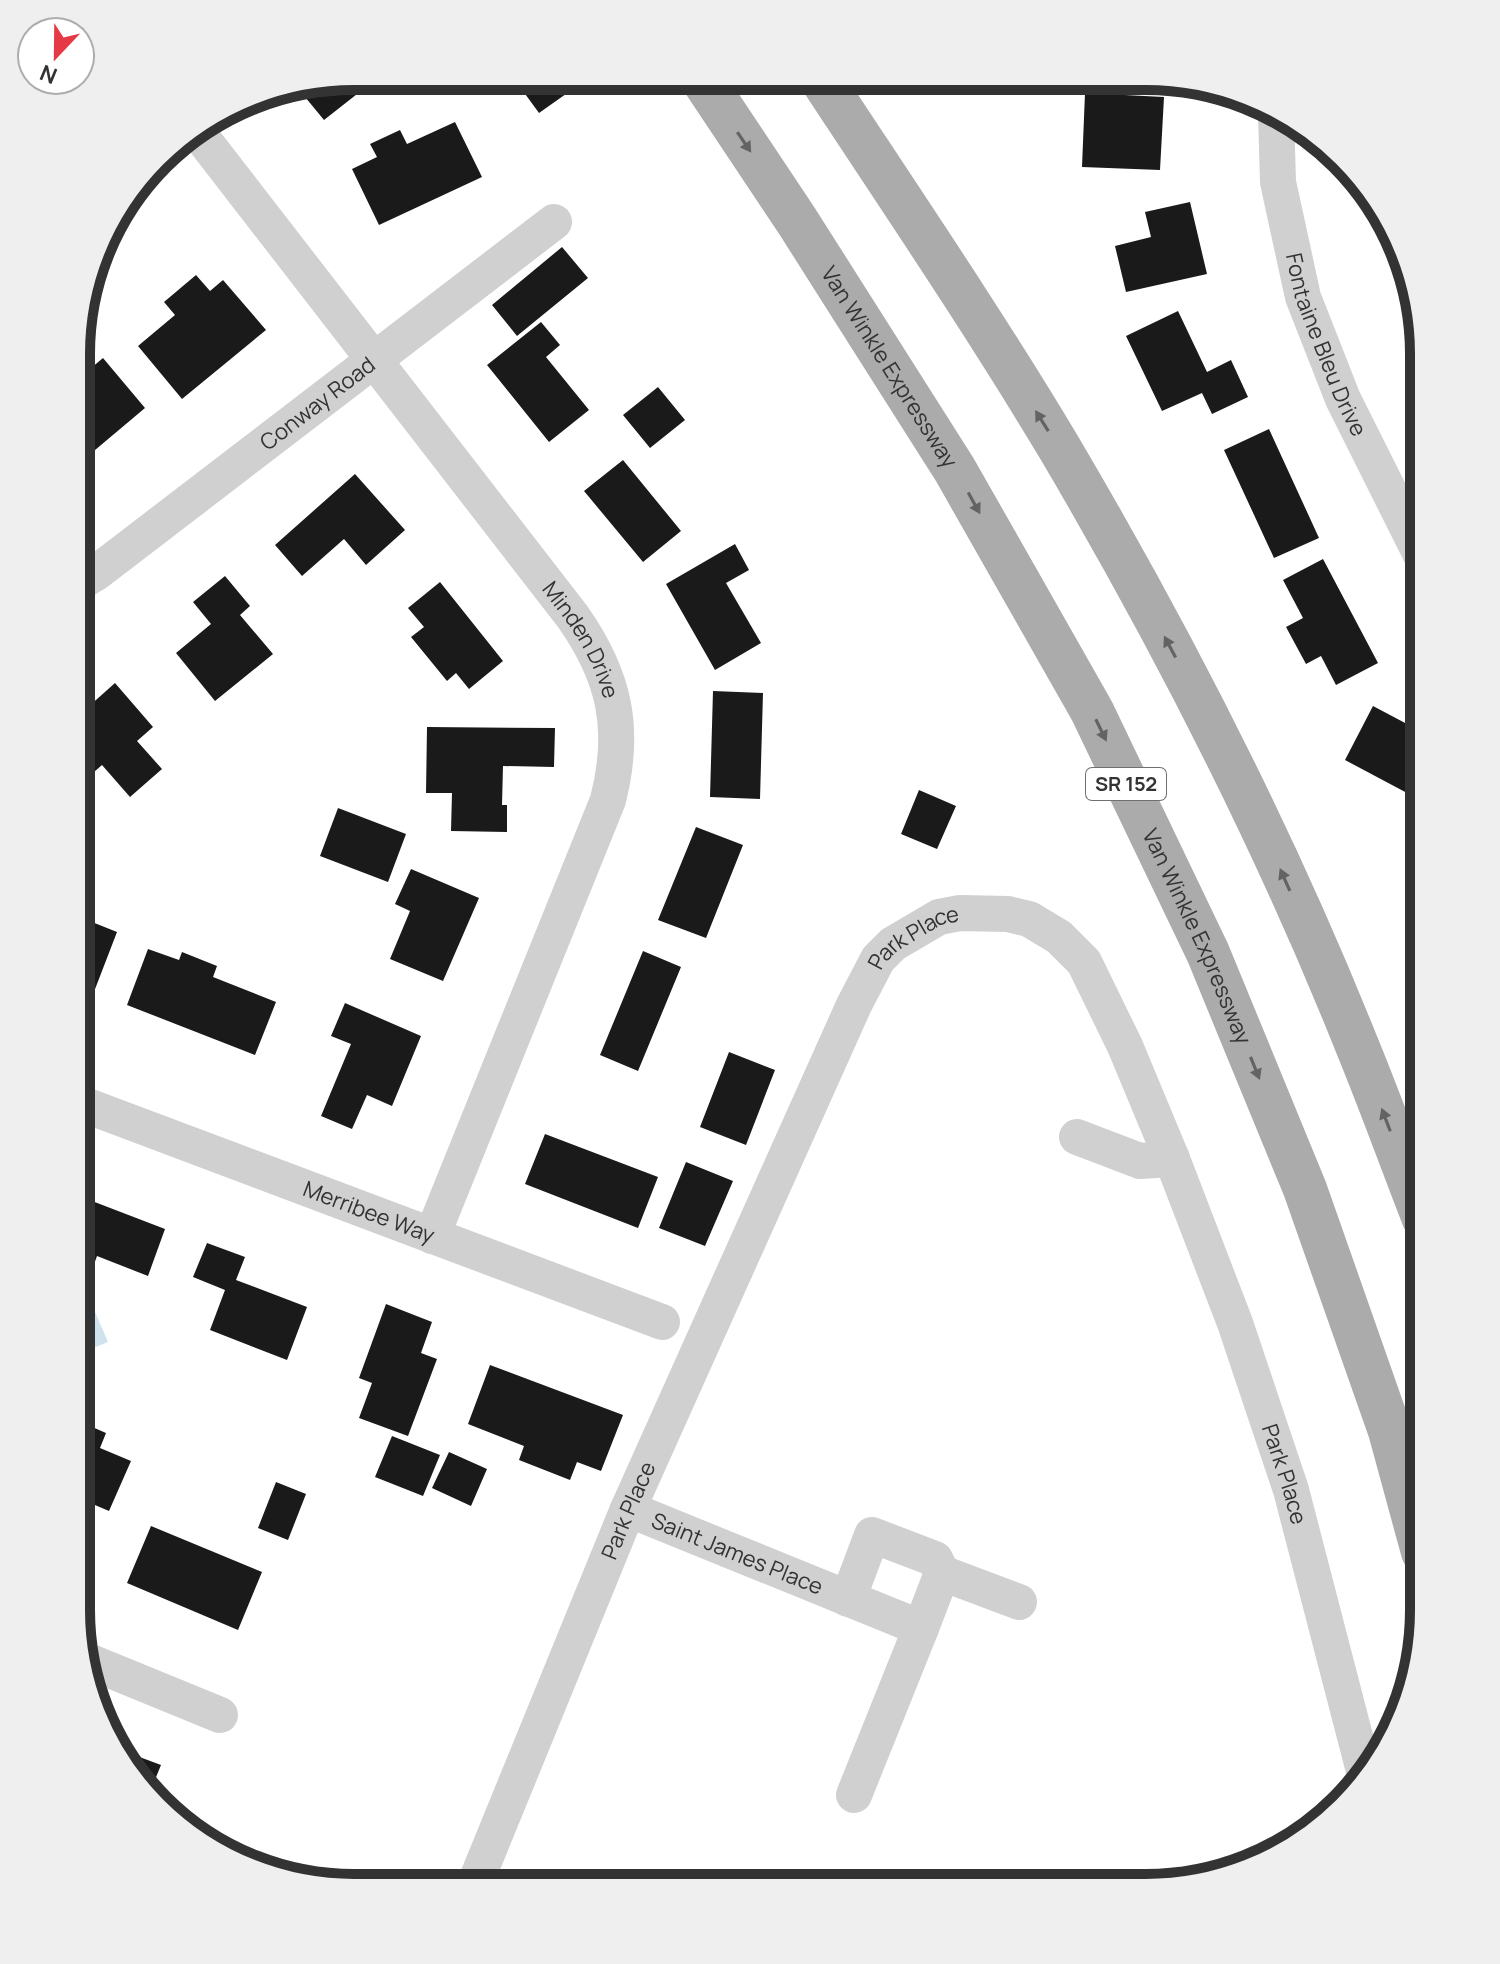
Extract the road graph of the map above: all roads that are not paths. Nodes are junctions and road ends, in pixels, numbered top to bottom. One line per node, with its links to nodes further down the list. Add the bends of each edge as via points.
1 (710, 90): 15 (main road, Van Winkle Expressway / SR 152, one-way to 15, via 955,470 1092,711 1208,953 1305,1189 1390,1431)
2 (829, 90): 12 (main road, one-way to 2, via 1350,1027 1200,703 1052,437)
3 (1276, 124): 7 (street, Fontaine Bleu Drive, via 1278,182 1303,297 1343,399)
4 (202, 138): 6 (street, Minden Drive)
5 (554, 222): 6 (street, Conway Road)
6 (374, 360): 8 (street, Conway Road); 13 (street, Minden Drive, via 589,640 607,678 618,746 608,800)
7 (1410, 533)
8 (90, 576)
9 (90, 1107): 13 (street, Merribee Way)
10 (1077, 1137): 11 (street, via 1140,1161)
11 (1172, 1159): 16 (street, Park Place, via 1093,978 1072,948 1029,919 995,913 939,917 907,934 878,959 854,1005); 23 (street, Park Place, via 1291,1490)
12 (1409, 1181)
13 (432, 1236): 14 (street, Merribee Way)
14 (662, 1322)
15 (1409, 1501)
16 (628, 1509): 18 (street, Saint James Place); 25 (street, Park Place)
17 (942, 1573): 18 (street, Saint James Place, via 935,1559 872,1535); 19 (street, Saint James Place); 20 (street)
18 (848, 1599): 20 (street, Saint James Place)
19 (1019, 1602)
20 (921, 1628): 24 (street)
21 (96, 1664): 22 (street)
22 (220, 1715)
23 (1362, 1762)
24 (854, 1795)
25 (479, 1874)

